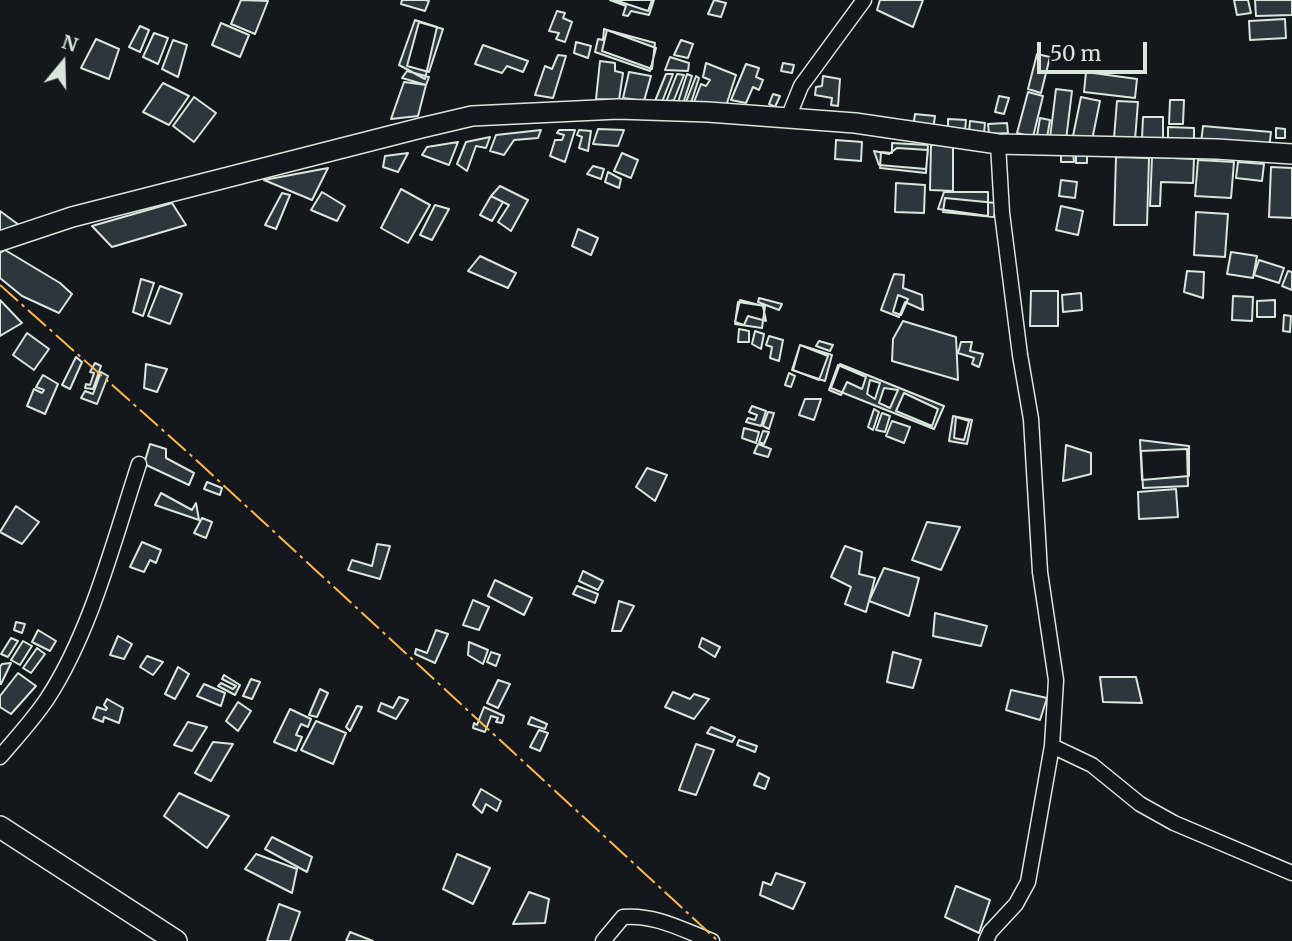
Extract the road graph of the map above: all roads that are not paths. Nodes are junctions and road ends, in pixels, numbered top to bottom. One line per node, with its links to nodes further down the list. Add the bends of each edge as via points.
1 (864, 0): 2 (street, via 801,86)
2 (788, 118): 3 (street); 5 (street, via 618,109 472,116 72,217)
3 (998, 144): 4 (street); 7 (street, via 1002,213 1031,419 1040,572 1056,680)
4 (1292, 154)
5 (0, 241)
6 (139, 464): 8 (street, via 76,646 48,697)
7 (1052, 746): 10 (street, via 1092,765 1140,804 1174,823); 14 (street, via 1028,882)
8 (0, 757)
9 (0, 827): 11 (main road)
10 (1292, 873)
11 (176, 941)
12 (603, 941): 13 (street, via 623,917 636,916)
13 (712, 941)
14 (986, 941)

